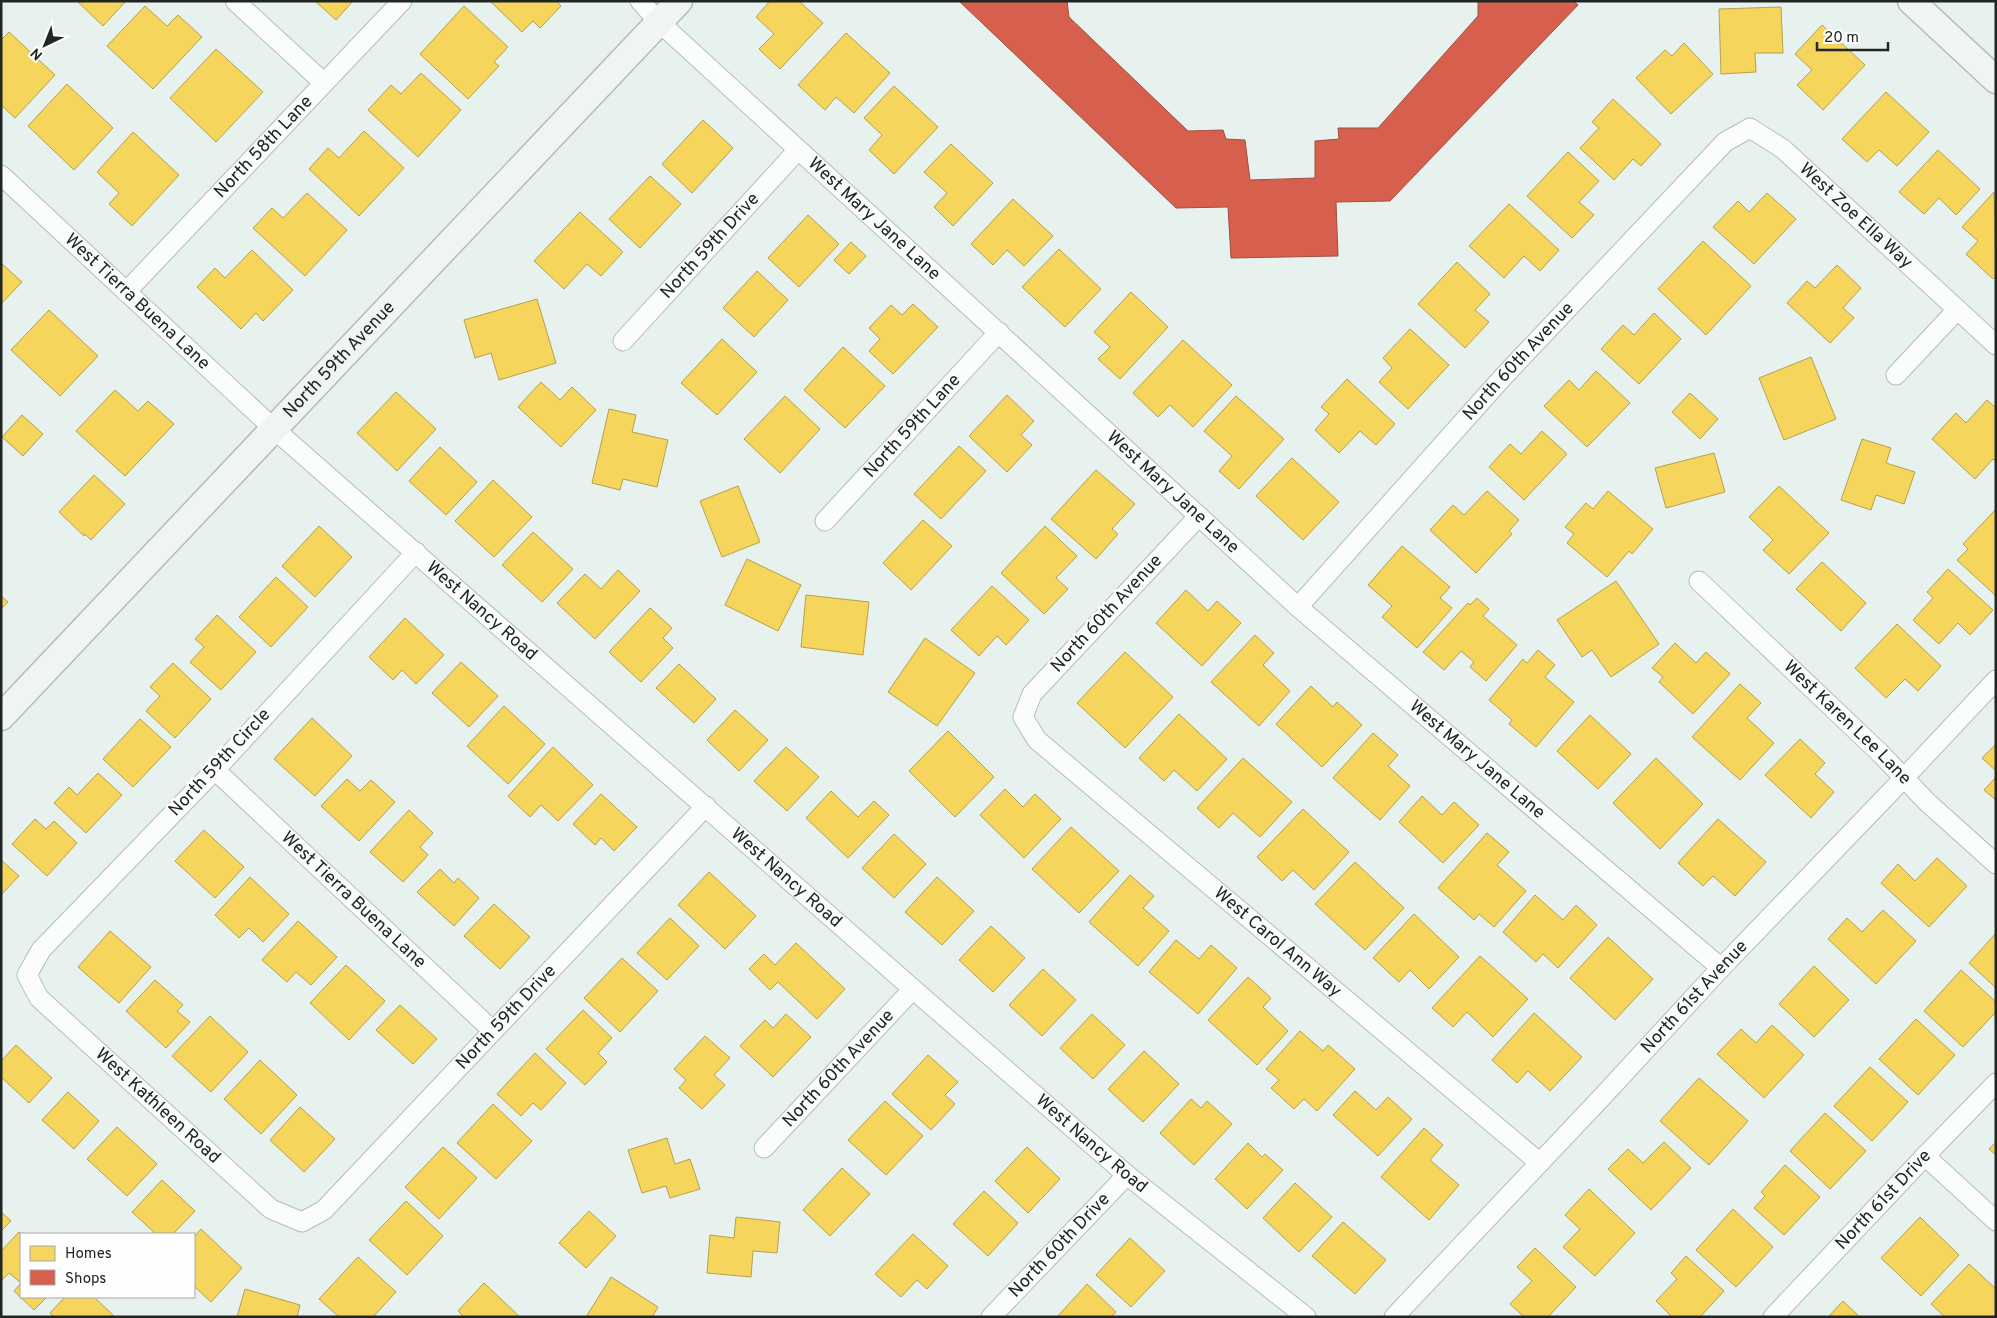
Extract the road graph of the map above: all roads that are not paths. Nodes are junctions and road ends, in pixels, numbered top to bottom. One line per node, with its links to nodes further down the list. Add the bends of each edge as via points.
1 (235, 1): 8 (street)
2 (402, 1): 8 (street, North 58th Lane)
3 (640, 1): 6 (street, West Mary Jane Lane)
4 (679, 1): 6 (main road, North 59th Avenue)
5 (1911, 1): 7 (main road)
6 (659, 22): 10 (street, West Mary Jane Lane); 18 (main road, North 59th Avenue)
7 (1996, 80)
8 (324, 83): 12 (street, North 58th Lane)
9 (1750, 128): 13 (street, West Zoe Ella Way, via 1783,149); 23 (street, North 60th Avenue, via 1725,142 1503,377)
10 (798, 150): 14 (street, West Mary Jane Lane); 15 (street, North 59th Drive)
11 (1, 175): 12 (street, West Tierra Buena Lane)
12 (126, 292): 18 (street, West Tierra Buena Lane)
13 (1957, 310): 16 (street, West Zoe Ella Way); 17 (street)
14 (1000, 332): 19 (street, West Mary Jane Lane); 20 (street, North 59th Lane)
15 (623, 341)
16 (1996, 345)
17 (1896, 375)
18 (274, 429): 21 (street, West Nancy Road); 25 (main road, North 59th Avenue)
19 (1199, 516): 23 (street, West Mary Jane Lane); 26 (street, North 60th Avenue, via 1032,694)
20 (826, 521)
21 (416, 552): 27 (street, North 59th Circle); 29 (street, West Nancy Road)
22 (1699, 581): 28 (street, West Karen Lee Lane)
23 (1298, 607): 31 (street, West Mary Jane Lane)
24 (1996, 680): 28 (street, North 61st Avenue)
25 (1, 717)
26 (1023, 717): 38 (street, West Carol Ann Way, via 1037,740)
27 (214, 770): 32 (street, North 59th Circle, via 41,950); 34 (street, West Tierra Buena Lane)
28 (1904, 778): 30 (street, West Karen Lee Lane); 31 (street, North 61st Avenue)
29 (706, 806): 33 (street, West Nancy Road); 34 (street, North 59th Drive)
30 (1996, 864)
31 (1721, 968): 38 (street, North 61st Avenue)
32 (27, 975): 40 (street, West Kathleen Road, via 39,998 270,1209)
33 (913, 989): 36 (street, North 60th Avenue); 39 (street, West Nancy Road)
34 (492, 1030): 40 (street, North 59th Drive, via 324,1210)
35 (1996, 1084): 37 (street, North 61st Drive)
36 (764, 1148)
37 (1925, 1156): 41 (street); 45 (street, North 61st Drive)
38 (1540, 1163): 44 (street, North 61st Avenue)
39 (1127, 1175): 42 (street, North 60th Drive); 43 (street, West Nancy Road)
40 (302, 1222)
41 (1996, 1222)
42 (991, 1317)
43 (1306, 1317)
44 (1394, 1317)
45 (1773, 1317)

